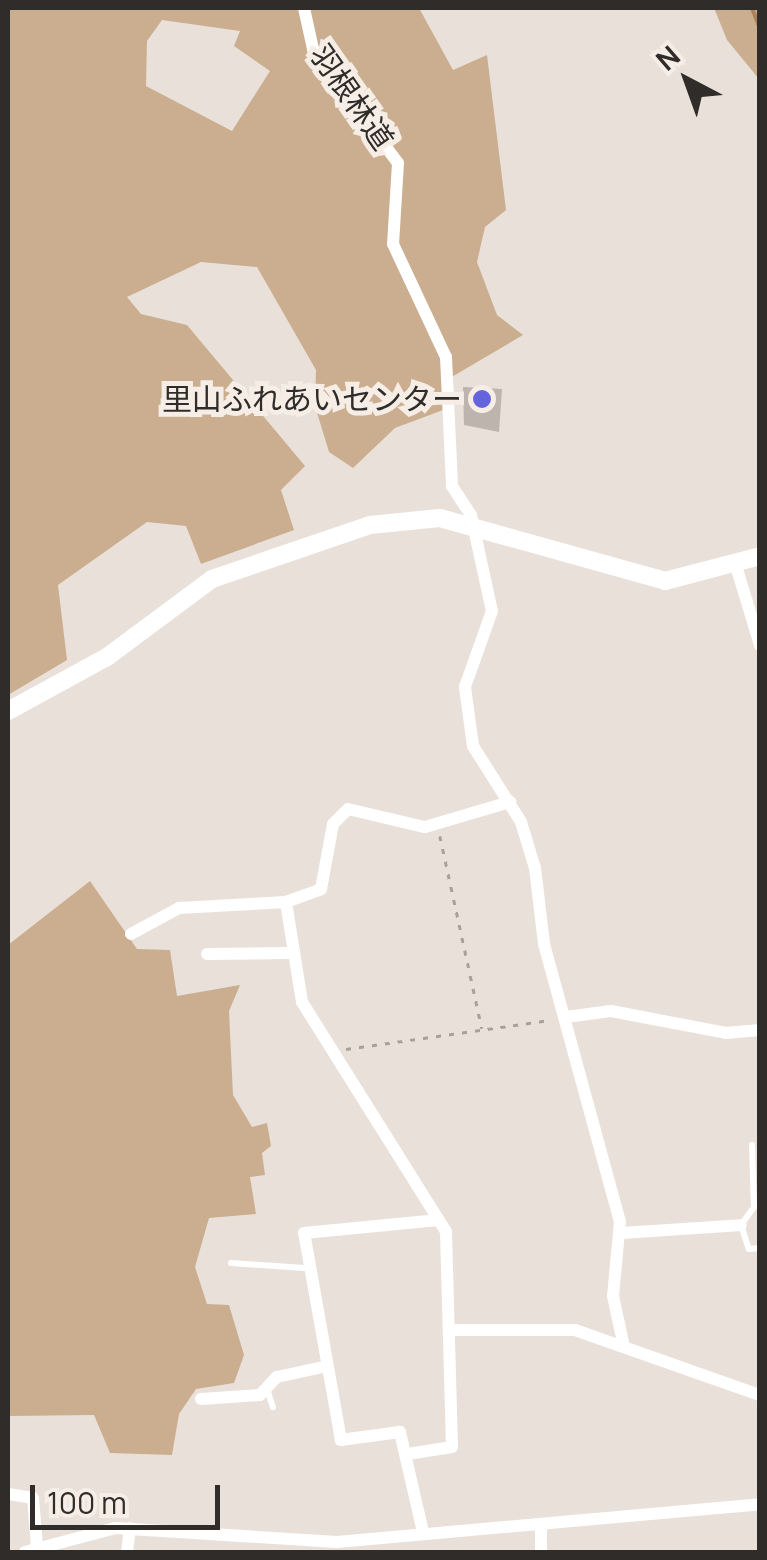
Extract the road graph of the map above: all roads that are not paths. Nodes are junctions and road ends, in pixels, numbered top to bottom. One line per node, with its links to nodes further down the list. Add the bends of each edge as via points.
1 (304, 8): 2 (street, 羽根林道, via 313,49 398,164 393,244 446,358 452,486)
2 (474, 526): 4 (street, via 639,578 683,580); 6 (street, via 424,516 383,522 212,579 108,657); 7 (street, 羽根林道, via 492,611 465,686 476,759)
3 (760, 556): 4 (street)
4 (736, 566): 5 (street)
5 (760, 645)
6 (8, 711)
7 (510, 802): 8 (street, via 436,826 340,813 321,889); 12 (street, 羽根林道, via 535,868)
8 (286, 902): 9 (street, via 179,908); 10 (street)
9 (131, 934)
10 (289, 953): 11 (street); 15 (street, via 302,1002 340,1052 374,1130)
11 (207, 954)
12 (566, 1017): 13 (street, via 611,1011 726,1033); 17 (street, 羽根林道)
13 (760, 1030)
14 (752, 1144): 16 (lane, via 754,1207)
15 (438, 1220): 20 (street, via 304,1233); 21 (street)
16 (741, 1225): 17 (street); 18 (lane, via 749,1249)
17 (622, 1233): 22 (street, via 613,1296)
18 (760, 1248)
19 (231, 1263): 20 (lane)
20 (304, 1268): 23 (street)
21 (453, 1330): 22 (street, via 558,1328); 28 (street, via 444,1385 452,1446)
22 (624, 1346): 25 (street)
23 (323, 1367): 24 (street, via 277,1378); 28 (street, via 341,1440 400,1432)
24 (268, 1392): 26 (street); 27 (lane)
25 (760, 1395)
26 (201, 1399)
27 (273, 1407)
28 (408, 1454): 33 (street)
29 (8, 1494): 36 (street, via 32,1498)
30 (760, 1504): 31 (street)
31 (541, 1526): 33 (street); 38 (street)
32 (130, 1528): 34 (street); 35 (street); 37 (street)
33 (423, 1532): 35 (street)
34 (62, 1547): 36 (street)
35 (262, 1547)
36 (31, 1550)
37 (127, 1552)
38 (541, 1552)

